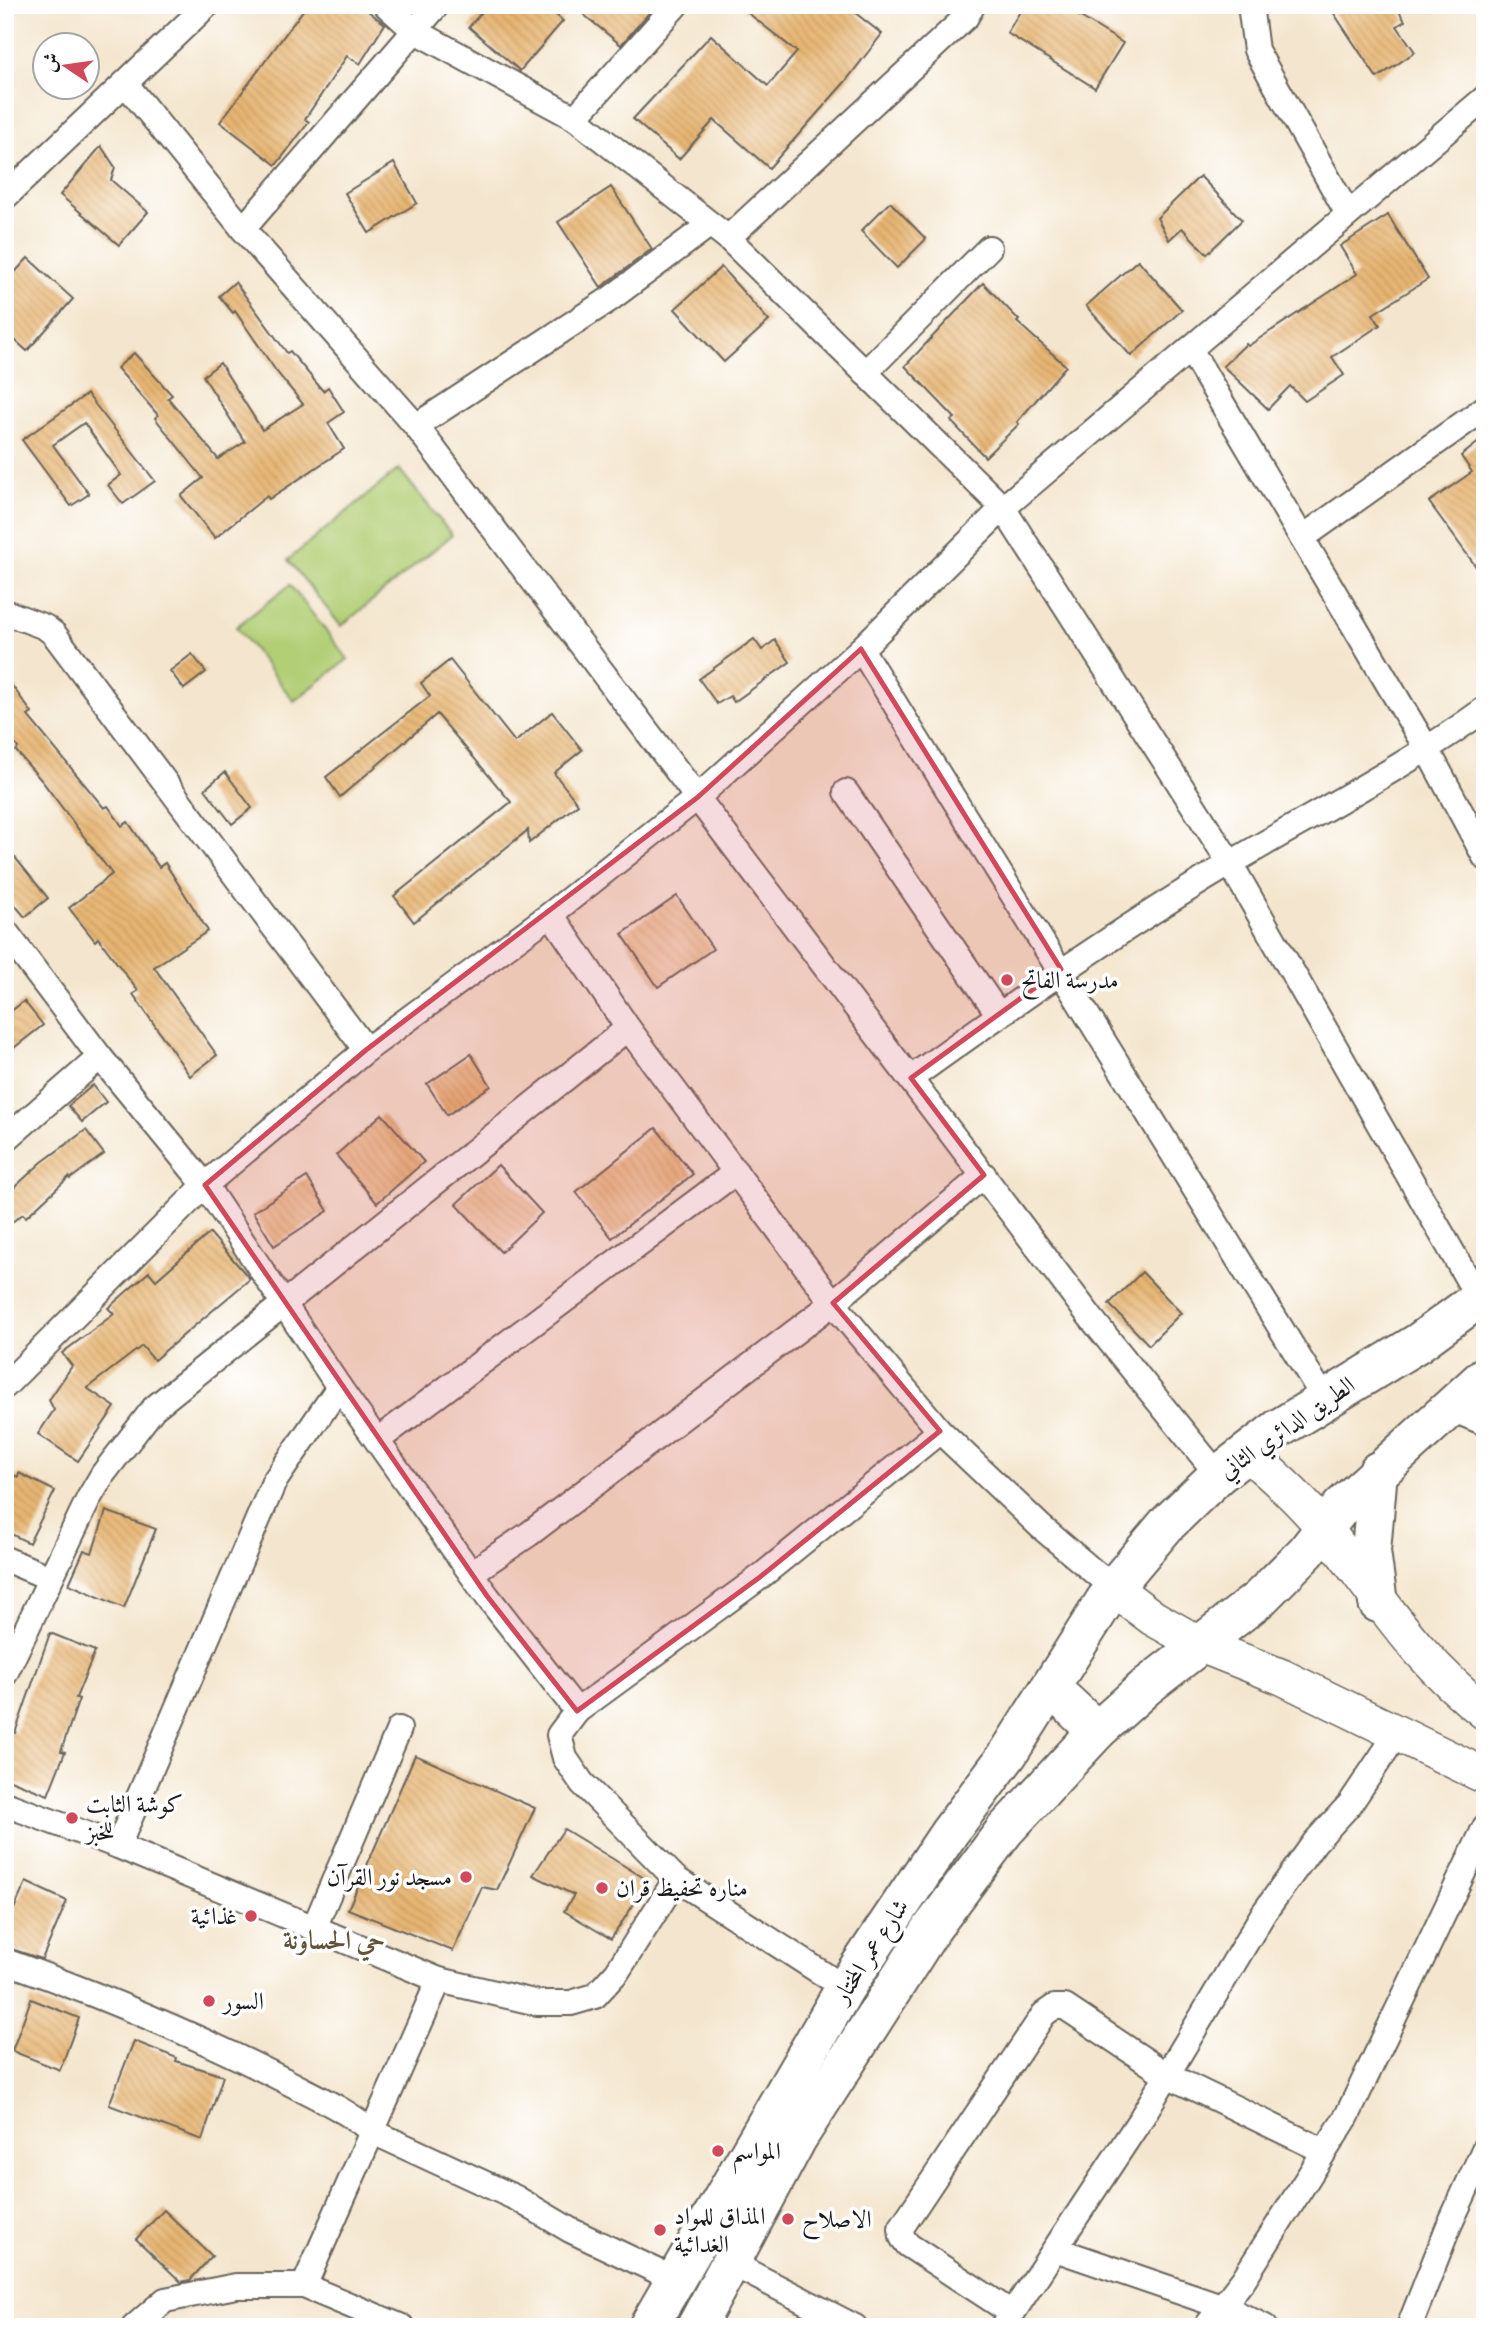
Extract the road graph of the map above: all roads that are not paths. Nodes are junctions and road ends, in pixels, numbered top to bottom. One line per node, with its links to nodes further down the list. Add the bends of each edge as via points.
1 (207, 5): 8 (street)
2 (386, 5): 7 (street)
3 (437, 5): 7 (street)
4 (676, 5): 10 (street)
5 (973, 5): 14 (street, via 966,17)
6 (1250, 5): 12 (street, via 1256,50)
7 (415, 31): 10 (street); 13 (street)
8 (126, 84): 11 (street); 13 (street)
9 (1485, 98): 12 (street)
10 (575, 118): 14 (street)
11 (5, 197)
12 (1348, 214): 16 (street)
13 (243, 229): 19 (street)
14 (719, 232): 17 (street); 19 (street)
15 (989, 248): 17 (street)
16 (1190, 349): 20 (street); 21 (street)
17 (865, 373): 20 (street)
18 (1485, 408): 21 (street)
19 (416, 426): 27 (street)
20 (1003, 508): 23 (street); 29 (street)
21 (1302, 538): 25 (street)
22 (5, 612): 35 (street, via 54,634)
23 (861, 649): 27 (street); 32 (street)
24 (1485, 709): 25 (street)
25 (1428, 751): 28 (street); 29 (street)
26 (846, 792): 33 (street)
27 (698, 797): 30 (street); 37 (street)
28 (1485, 857)
29 (1230, 863): 32 (street); 42 (street)
30 (551, 914): 34 (street); 35 (street)
31 (5, 931): 36 (street)
32 (1061, 970): 33 (street); 48 (street)
33 (999, 1014): 37 (street)
34 (628, 1028): 39 (street); 43 (street)
35 (366, 1050): 41 (street)
36 (100, 1057): 38 (street); 41 (street)
37 (911, 1079): 40 (street)
38 (5, 1140)
39 (736, 1172): 44 (street); 52 (street)
40 (984, 1175): 44 (street); 53 (street, via 1091,1318)
41 (205, 1185): 43 (street); 46 (street)
42 (1482, 1297): 48 (main road, الطريق الدائري الثاني, via 1418,1343)
43 (285, 1303): 47 (street); 58 (street, via 154,1408 103,1474)
44 (833, 1303): 51 (street); 57 (street)
45 (1485, 1376): 49 (main road)
46 (5, 1386)
47 (339, 1387): 52 (street); 72 (street, via 274,1482)
48 (1324, 1398): 53 (main road, الطريق الدائري الثاني)
49 (1449, 1408): 50 (street); 54 (main road)
50 (1485, 1423)
51 (940, 1431): 59 (street); 64 (street, via 760,1577)
52 (379, 1439): 57 (street)
53 (1232, 1464): 55 (main road, via 1288,1488); 59 (main road, الطريق الدائري الثاني, via 1166,1525)
54 (1378, 1471): 55 (main road); 60 (main road, via 1371,1551)
55 (1325, 1529): 60 (main road); 61 (main road, via 1259,1599)
56 (5, 1559): 58 (street)
57 (471, 1573): 64 (street)
58 (50, 1578): 62 (street)
59 (1112, 1588): 61 (main road); 63 (main road, شارع عمر المختار)
60 (1378, 1603): 65 (main road, via 1440,1674)
61 (1199, 1644): 67 (main road, شارع عمر المختار); 68 (main road, via 1282,1677)
62 (5, 1674)
63 (1051, 1688): 67 (main road); 77 (main road, شارع عمر المختار)
64 (577, 1711): 73 (street, via 559,1735 565,1758 582,1783)
65 (1485, 1712)
66 (399, 1730): 74 (street)
67 (1097, 1731): 83 (main road, شارع عمر المختار, via 1005,1830 932,1928 797,2139)
68 (1396, 1735): 69 (main road); 78 (street, via 1350,1804 1315,1842 1263,1914)
69 (1485, 1776)
70 (5, 1804): 72 (street)
71 (1485, 1827): 81 (street, via 1347,2116)
72 (118, 1846): 74 (street)
73 (676, 1879): 76 (street, via 617,1972 595,1996 571,2003 538,2003); 77 (street)
74 (314, 1928): 76 (street)
75 (5, 1961): 79 (street, via 81,1988 243,2059 351,2114)
76 (439, 1980): 79 (street)
77 (845, 1988): 84 (main road, شارع عمر المختار)
78 (1167, 2076): 81 (street); 82 (street); 87 (street, via 1065,2007 1055,2007 1044,2014 901,2228 908,2245)
79 (371, 2130): 84 (street); 85 (street)
80 (1485, 2147): 95 (street)
81 (1324, 2151): 86 (street)
82 (1055, 2249): 86 (street); 87 (street)
83 (729, 2262): 91 (main road, شارع عمر المختار); 92 (street)
84 (676, 2280): 90 (main road, شارع عمر المختار)
85 (304, 2286): 88 (street, via 236,2286 165,2300); 89 (street)
86 (1224, 2307): 93 (street); 94 (street)
87 (1008, 2320)
88 (134, 2327)
89 (402, 2327)
90 (648, 2327)
91 (696, 2327)
92 (855, 2327)
93 (1206, 2327)
94 (1265, 2327)
95 (1409, 2327)

